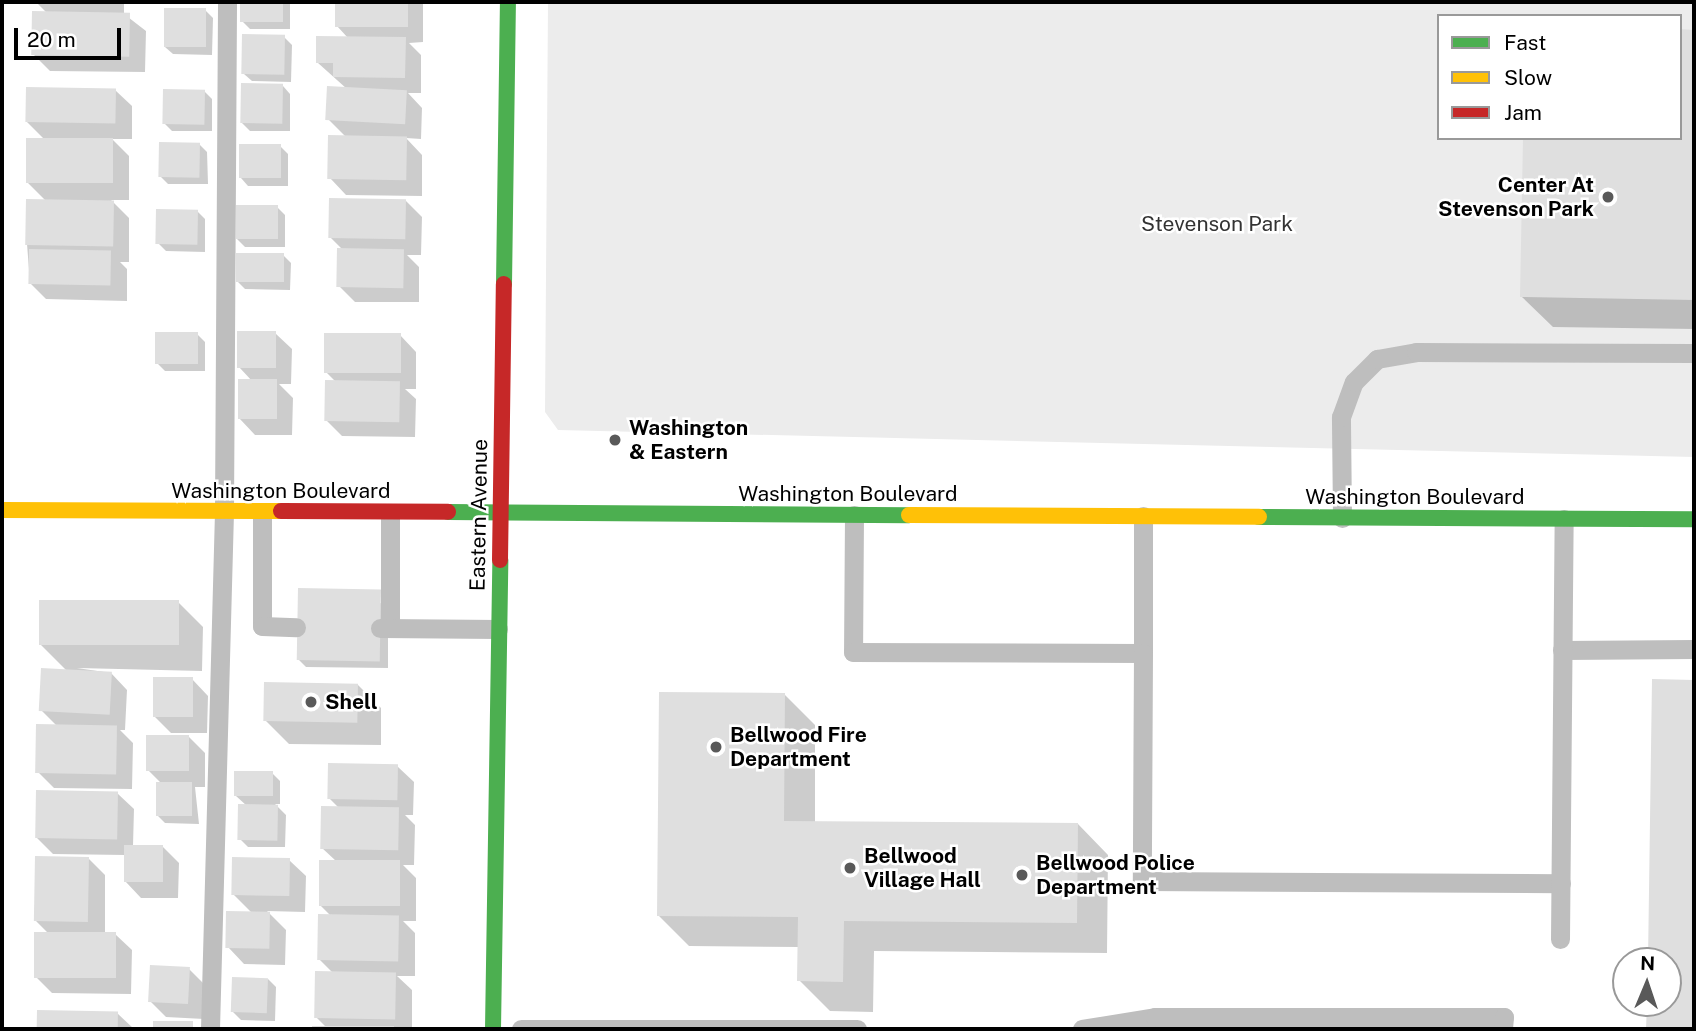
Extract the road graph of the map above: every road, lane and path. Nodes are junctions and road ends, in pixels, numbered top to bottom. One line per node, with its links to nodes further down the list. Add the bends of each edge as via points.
1 (227, 2): 5 (lane)
2 (508, 2): 8 (street, Eastern Avenue)
3 (1694, 353): 11 (lane, via 1416,352 1377,359 1354,382 1341,417)
4 (2, 510): 5 (street, Washington Boulevard)
5 (224, 512): 6 (street, Washington Boulevard); 22 (lane)
6 (262, 512): 7 (street, Washington Boulevard); 14 (lane, via 262,626)
7 (390, 513): 8 (street, Washington Boulevard); 15 (lane, via 385,628)
8 (500, 513): 9 (street, Washington Boulevard); 15 (street, Eastern Avenue)
9 (854, 515): 10 (street, Washington Boulevard); 18 (lane, via 853,652)
10 (1143, 516): 11 (street, Washington Boulevard); 18 (lane)
11 (1342, 518): 12 (street, Washington Boulevard)
12 (1564, 519): 13 (street, Washington Boulevard); 17 (lane)
13 (1694, 519)
14 (296, 626)
15 (498, 629): 23 (street, Eastern Avenue)
16 (1694, 649): 17 (lane)
17 (1562, 650): 19 (lane)
18 (1143, 653): 19 (lane, via 1142,881)
19 (1560, 883): 20 (lane)
20 (1560, 939)
21 (1155, 1023): 26 (lane); 27 (lane, via 1504,1017)
22 (210, 1029)
23 (493, 1029)
24 (522, 1029): 25 (lane)
25 (857, 1029)
26 (1082, 1029)
27 (1503, 1029)

